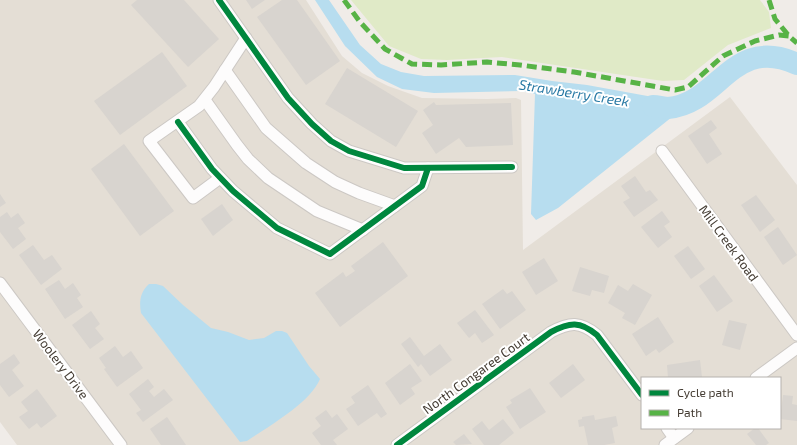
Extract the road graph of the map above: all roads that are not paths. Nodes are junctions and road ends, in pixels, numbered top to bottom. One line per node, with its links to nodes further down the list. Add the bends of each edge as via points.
1 (219, 0): 2 (street)
2 (246, 38): 3 (street); 8 (street, via 288,98 331,140 349,151 404,168)
3 (225, 70): 4 (street); 10 (street, via 266,128 306,163 335,182)
4 (205, 100): 5 (street); 11 (street, via 248,159 268,178 317,211)
5 (178, 122): 9 (street); 9 (street, via 149,141 193,198)
6 (662, 151): 13 (street, Mill Creek Road)
7 (512, 167): 8 (street)
8 (428, 168): 10 (street, via 422,186)
9 (220, 178): 11 (street, via 277,228 330,254)
10 (396, 206): 11 (street)
11 (363, 230)
12 (0, 283): 20 (street, Woolery Drive)
13 (797, 335)
14 (797, 348): 15 (street)
15 (757, 377)
16 (641, 393): 21 (street, North Congaree Court, via 590,329 581,324 561,326)
17 (668, 429): 19 (street)
18 (687, 429): 19 (street)
19 (674, 438): 22 (street)
20 (121, 445)
21 (397, 445)
22 (665, 445)

